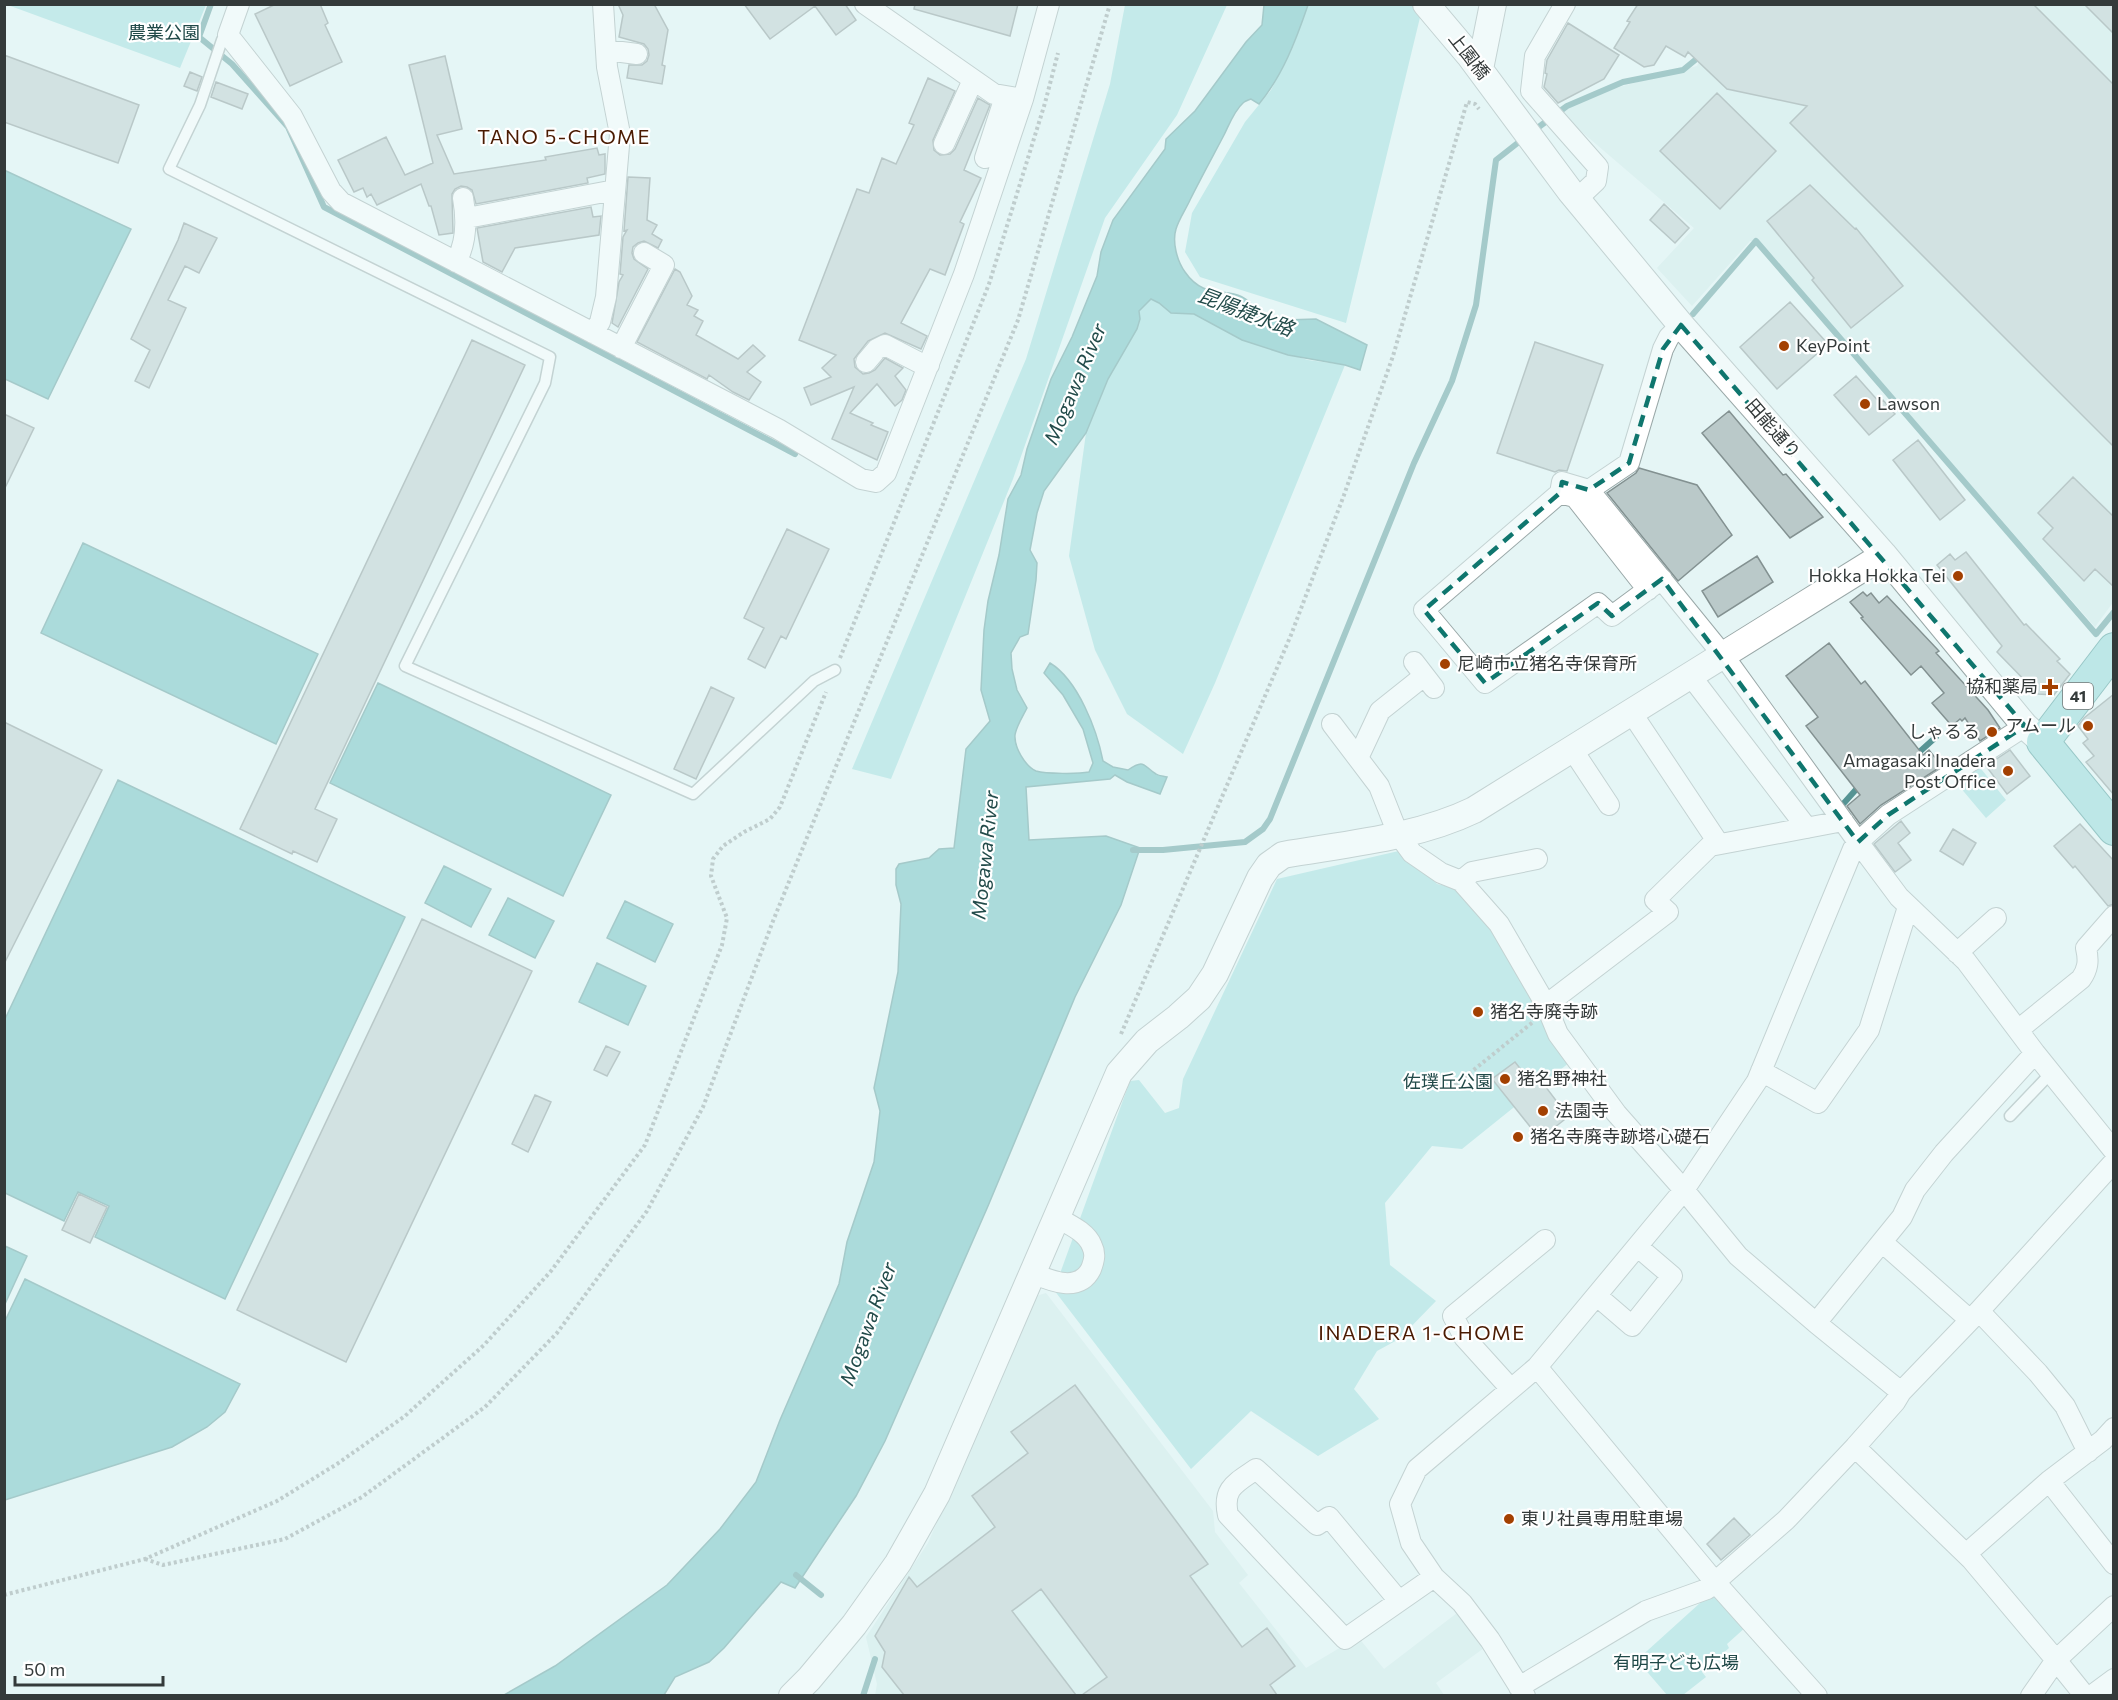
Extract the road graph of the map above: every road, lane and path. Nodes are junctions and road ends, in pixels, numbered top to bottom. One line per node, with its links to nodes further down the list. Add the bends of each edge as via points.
1 (239, 4): 9 (street)
2 (603, 4): 11 (street)
3 (865, 4): 14 (street)
4 (1049, 4): 15 (street)
5 (1110, 4): 86 (path, via 1018,320 773,921 703,1107 647,1211 557,1333 486,1407 362,1497 285,1539 163,1565)
6 (1426, 4): 13 (street, 上園橋)
7 (1493, 4): 13 (street)
8 (1565, 4): 22 (street, via 1535,56 1530,91 1598,167 1596,181)
9 (229, 32): 25 (street, via 292,116 331,191 341,202); 37 (lane, via 222,40 200,105 170,169 550,357 545,383 405,666 693,794 814,681)
10 (1059, 48): 37 (path, via 989,284)
11 (606, 50): 12 (street); 20 (street, via 620,134)
12 (637, 54)
13 (1474, 62): 16 (street, 上園橋)
14 (973, 80): 15 (street, via 994,94); 18 (street)
15 (1014, 98): 19 (street); 30 (street, via 964,274)
16 (1509, 110): 22 (street, 田能通り)
17 (1482, 112): 61 (path, via 1467,102 1393,356 1344,495 1291,635)
18 (944, 144)
19 (985, 158)
20 (615, 190): 23 (street); 27 (street, via 606,297)
21 (463, 198): 23 (street)
22 (1577, 199): 26 (street, 田能通り)
23 (466, 218): 25 (street, via 463,249)
24 (644, 253): 28 (street, via 667,260)
25 (456, 262): 27 (street)
26 (1681, 325): 31 (street, via 1663,349 1629,463); 33 (street, 田能通り)
27 (593, 333): 28 (street)
28 (621, 348): 30 (street, via 778,429 861,479 876,482 886,473)
29 (866, 362): 30 (street, via 885,345)
30 (929, 365)
31 (1589, 490): 32 (street, via 1563,482); 34 (street)
32 (1560, 493): 34 (street, via 1575,497); 34 (street, via 1424,610 1485,683 1598,603 1612,616)
33 (1884, 555): 35 (street); 42 (street, 田能通り)
34 (1655, 585): 35 (street)
35 (1723, 655): 39 (street); 46 (street)
36 (2110, 663): 42 (main road, 41)
37 (835, 670): 86 (path, via 780,807 770,819 723,846 713,859 711,876 727,918 722,945 645,1145 551,1271 484,1345 405,1416 277,1501)
38 (1424, 675): 44 (street, via 1380,711)
39 (1690, 675): 40 (street); 47 (street)
40 (1631, 712): 43 (street); 51 (street)
41 (1332, 724): 44 (street)
42 (2034, 734): 48 (main road); 50 (street, via 1888,816)
43 (1572, 749): 45 (street); 49 (street, via 1453,820)
44 (1358, 758): 49 (street, via 1379,786)
45 (1609, 805)
46 (1843, 821): 47 (street); 50 (street)
47 (1807, 828): 51 (street)
48 (2114, 829)
49 (1398, 834): 53 (street, via 1412,853 1441,873); 70 (street, via 1283,855 1269,865 1199,998 1147,1041 1119,1073)
50 (1858, 842): 54 (street); 63 (street)
51 (1719, 844): 58 (street, via 1710,846 1655,900 1668,912)
52 (1537, 859): 53 (street, via 1472,872)
53 (1461, 880): 58 (street, via 1499,924)
54 (1908, 907): 57 (street); 63 (street, via 1869,1030 1818,1103)
55 (2114, 916): 59 (street, via 2086,948 2089,961 2081,979)
56 (1996, 918): 57 (street)
57 (1957, 953): 59 (street)
58 (1546, 1005): 69 (street, via 1558,1034 1616,1113)
59 (2018, 1030): 62 (street)
60 (1519, 1034): 65 (path)
61 (1118, 1043)
62 (2035, 1053): 64 (street); 72 (street, via 1944,1153)
63 (1761, 1071): 69 (street)
64 (2051, 1073): 66 (lane); 67 (street)
65 (1455, 1085)
66 (2010, 1116)
67 (2114, 1151)
68 (2114, 1162): 76 (street)
69 (1684, 1190): 73 (street); 77 (street, via 1738,1256)
70 (1056, 1217): 74 (street); 74 (street, via 1082,1233 1092,1245 1095,1260 1088,1274 1076,1282 1054,1282)
71 (1545, 1240): 79 (street, via 1453,1316 1464,1337)
72 (1882, 1242): 76 (street); 77 (street)
73 (1638, 1247): 75 (street); 75 (street, via 1671,1276 1632,1326)
74 (1032, 1273): 96 (street, via 937,1494 897,1563 854,1624)
75 (1597, 1296): 78 (street)
76 (1974, 1316): 80 (street); 83 (street, via 2038,1372 2065,1406)
77 (1816, 1323): 80 (street)
78 (1537, 1367): 79 (street); 89 (street)
79 (1511, 1389): 88 (street, via 1417,1469 1401,1504 1411,1543)
80 (1901, 1392): 82 (street)
81 (2114, 1428): 83 (street)
82 (1855, 1447): 85 (street); 89 (street, via 1786,1520)
83 (2088, 1452): 84 (street)
84 (2049, 1481): 85 (street); 87 (street)
85 (1966, 1554): 93 (street)
86 (145, 1559): 90 (path)
87 (2114, 1564)
88 (1434, 1576): 91 (street); 95 (street, via 1476,1621)
89 (1714, 1582): 95 (street, via 1707,1589 1647,1611); 97 (street)
90 (4, 1595)
91 (1399, 1601): 91 (street, via 1345,1639 1228,1515 1225,1501 1233,1485 1256,1469 1317,1525 1329,1517)
92 (2114, 1606): 93 (street)
93 (2056, 1660): 98 (street); 99 (street)
94 (2114, 1679): 100 (street)
95 (1522, 1691)
96 (792, 1695)
97 (1817, 1695)
98 (2031, 1695)
99 (2085, 1695)
100 (2091, 1695)

